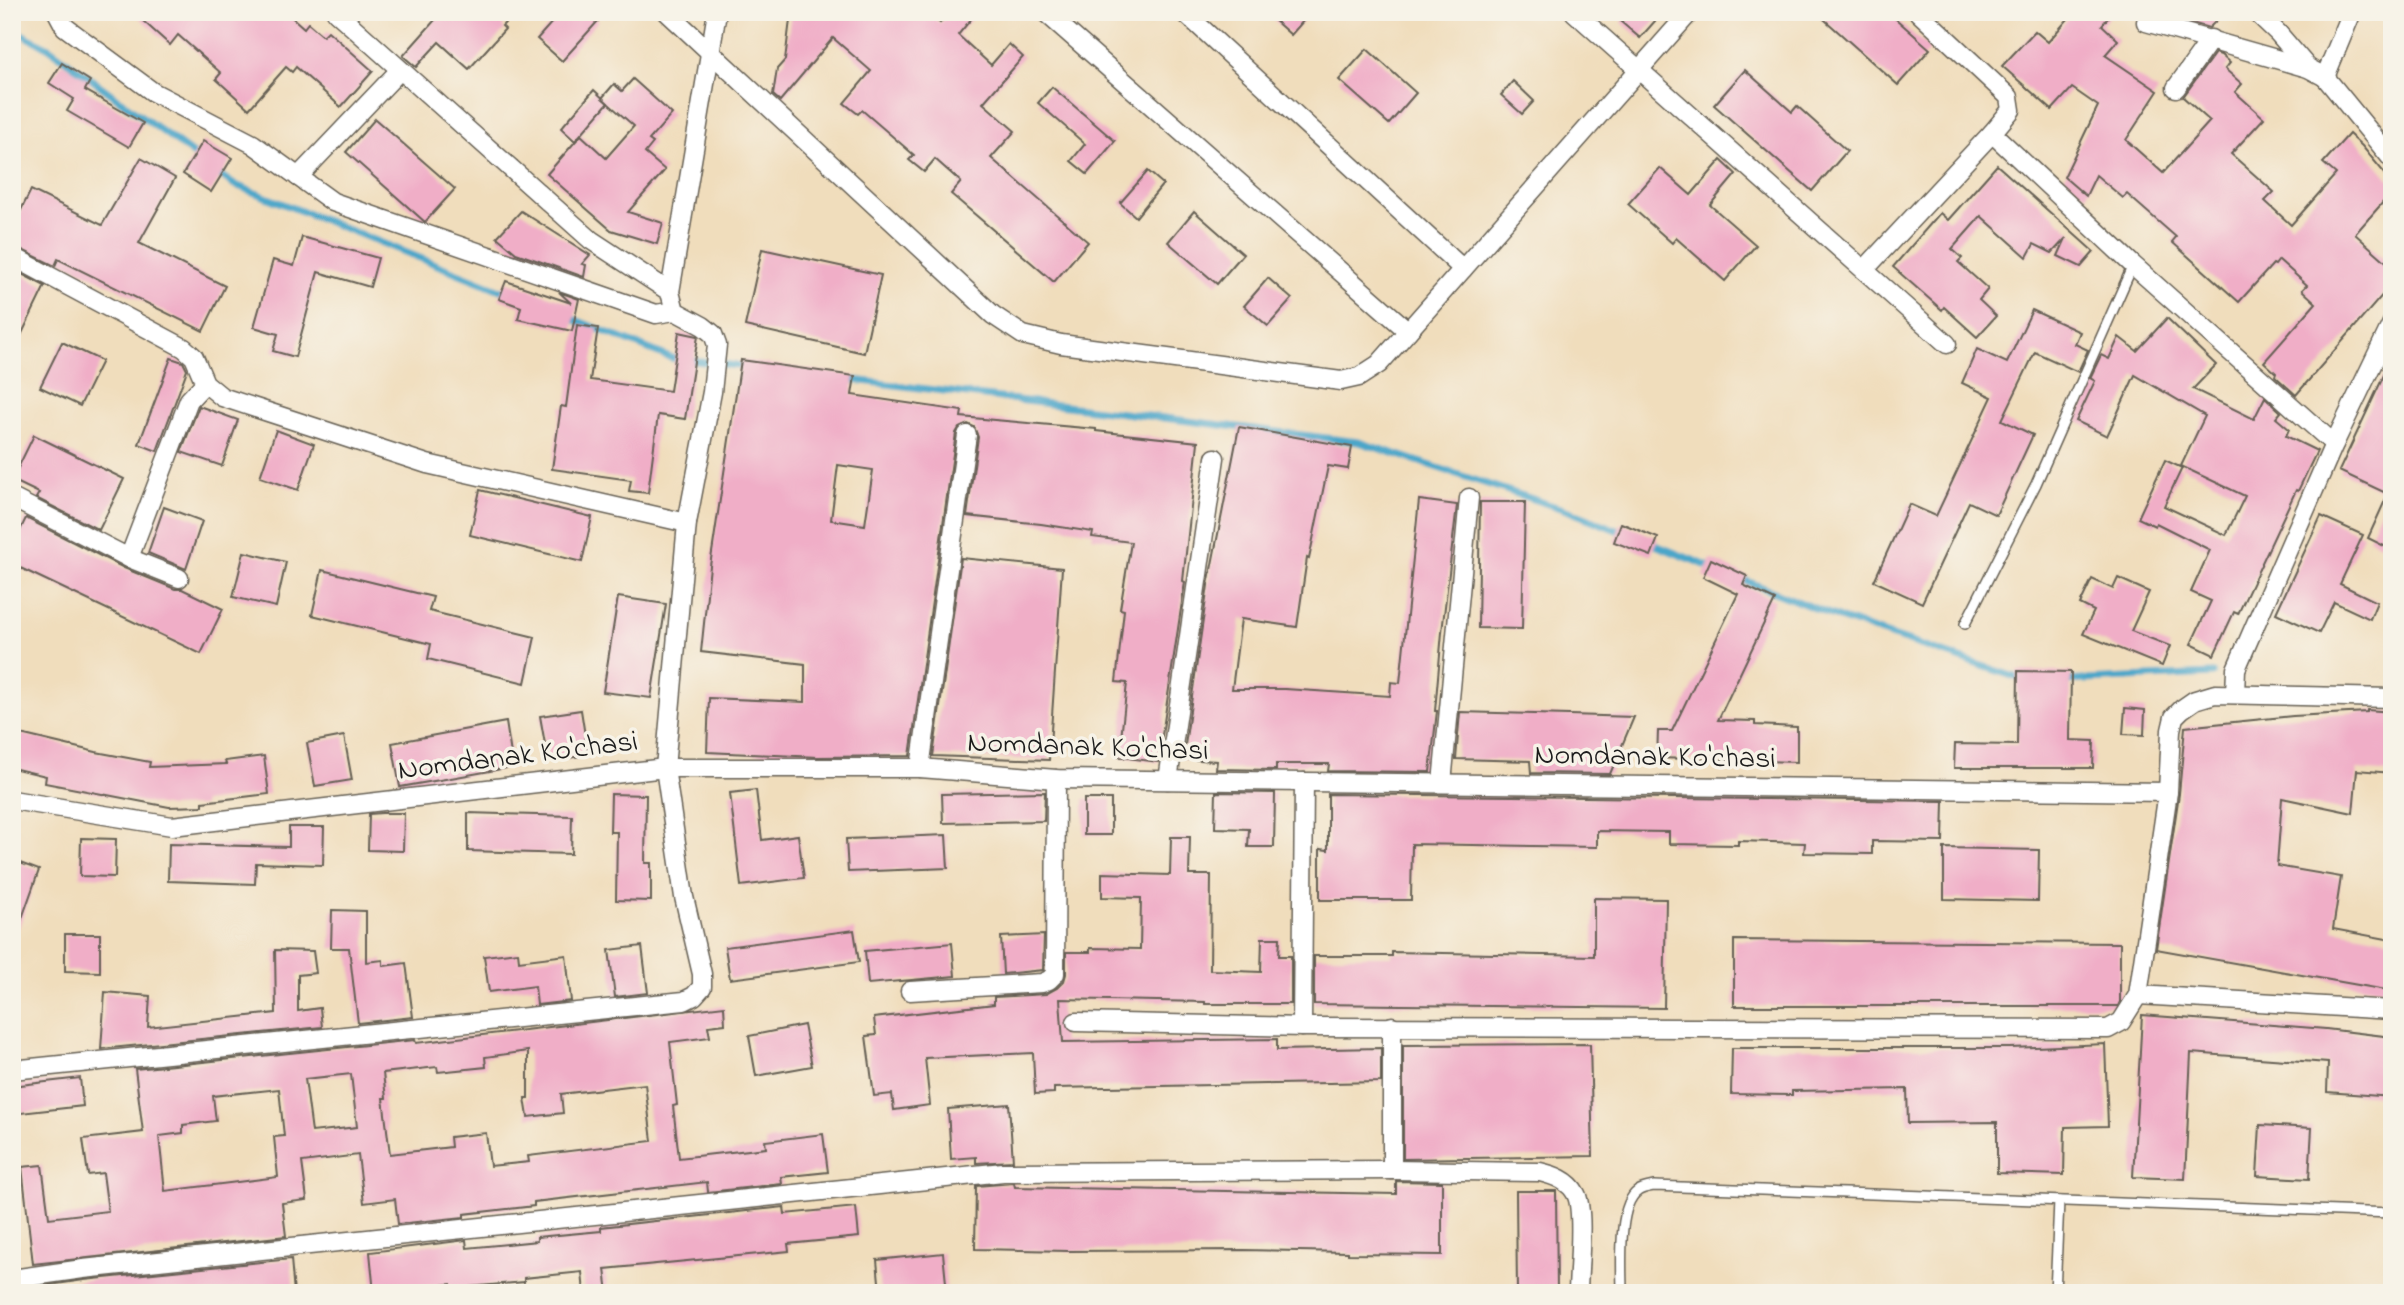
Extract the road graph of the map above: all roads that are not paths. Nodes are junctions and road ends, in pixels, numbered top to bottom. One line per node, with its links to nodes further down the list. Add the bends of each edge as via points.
1 (57, 12): 22 (street, via 65,27 153,92 253,144)
2 (336, 12): 16 (street)
3 (667, 12): 14 (street)
4 (717, 12): 14 (street)
5 (1045, 12): 30 (street)
6 (1184, 12): 25 (street)
7 (1574, 12): 17 (street)
8 (1690, 12): 17 (street)
9 (1917, 12): 20 (street, via 2009,97 2011,110)
10 (2256, 12): 15 (street)
11 (2352, 12): 18 (street)
12 (2147, 22): 13 (street)
13 (2211, 38): 15 (street); 19 (street)
14 (710, 51): 27 (street); 30 (street, via 993,315 1023,335 1340,381 1359,377 1379,364)
15 (2308, 68): 18 (street)
16 (400, 69): 22 (street); 27 (street, via 591,240)
17 (1640, 71): 25 (street); 26 (street)
18 (2325, 77): 21 (street)
19 (2176, 88)
20 (1992, 133): 24 (street); 26 (street)
21 (2392, 159)
22 (298, 177): 28 (street, via 333,202 656,314)
23 (12, 256): 32 (street, via 184,348 194,357)
24 (2133, 265): 34 (street); 41 (lane, via 2036,484)
25 (1463, 269): 30 (street)
26 (1864, 270): 31 (street)
27 (670, 292): 28 (street)
28 (676, 311): 38 (street, via 704,326 718,345)
29 (2392, 323): 34 (street)
30 (1408, 331)
31 (1947, 344)
32 (205, 383): 38 (street, via 222,397 427,464); 39 (street, via 189,400)
33 (967, 435): 45 (street)
34 (2334, 444): 42 (street, via 2236,669)
35 (1215, 458): 47 (street)
36 (12, 498): 39 (street)
37 (1469, 498): 49 (street)
38 (687, 523): 44 (street)
39 (129, 558): 40 (street)
40 (179, 578)
41 (1965, 624)
42 (2235, 694): 43 (street); 50 (street, via 2195,700 2174,717)
43 (2392, 698)
44 (665, 768): 45 (street, Nomdanak Ko'chasi); 51 (street, Nomdanak Ko'chasi, via 172,826); 58 (street, via 684,897 702,974 702,987 684,1001)
45 (920, 768): 46 (street, Nomdanak Ko'chasi)
46 (1056, 779): 47 (street, Nomdanak Ko'chasi); 52 (street, via 1055,974 1042,983)
47 (1168, 780): 48 (street, Nomdanak Ko'chasi)
48 (1304, 782): 49 (street, Nomdanak Ko'chasi); 57 (street)
49 (1441, 783): 50 (street, Nomdanak Ko'chasi)
50 (2168, 792): 53 (street)
51 (12, 800)
52 (910, 991)
53 (2138, 995): 54 (street); 56 (street, via 2121,1022 2093,1030)
54 (2392, 1010)
55 (1076, 1022): 57 (street)
56 (1392, 1026): 57 (street); 59 (street)
57 (1302, 1027)
58 (12, 1070)
59 (1392, 1170): 62 (street, via 1003,1172); 63 (street, via 1539,1172 1567,1183 1580,1210)
60 (2059, 1201): 61 (lane); 64 (lane, via 1654,1186 1639,1190 1628,1201); 65 (lane)
61 (2392, 1213)
62 (12, 1279)
63 (1578, 1293)
64 (1622, 1293)
65 (2055, 1293)

